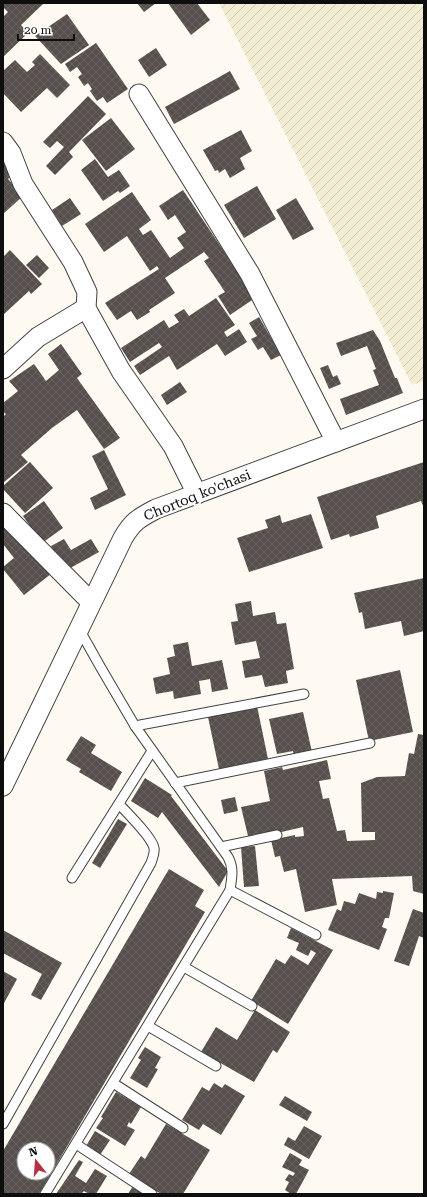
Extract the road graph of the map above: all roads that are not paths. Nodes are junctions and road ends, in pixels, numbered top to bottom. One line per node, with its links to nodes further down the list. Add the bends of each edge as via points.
1 (140, 94): 6 (street, via 250,274)
2 (3, 142): 3 (street, via 11,153 23,184 76,268 87,292)
3 (86, 308): 4 (street, via 38,337); 7 (street, via 121,371 173,446)
4 (3, 370)
5 (424, 409): 6 (street, Chortoq ko'chasi)
6 (336, 442): 7 (street, Chortoq ko'chasi)
7 (197, 494): 9 (street, Chortoq ko'chasi, via 156,509 139,518 130,527 122,538)
8 (3, 513): 9 (street)
9 (91, 602): 10 (street, Chortoq ko'chasi)
10 (78, 628): 12 (lane); 16 (street, Chortoq ko'chasi)
11 (304, 694): 12 (lane)
12 (135, 726): 14 (lane)
13 (370, 743): 15 (lane)
14 (152, 751): 15 (lane); 17 (lane)
15 (175, 783): 19 (lane)
16 (3, 786)
17 (119, 804): 20 (lane); 28 (lane, via 154,846 151,863)
18 (277, 835): 19 (lane)
19 (221, 847): 21 (lane, via 233,870)
20 (72, 878)
21 (230, 890): 22 (lane); 23 (lane)
22 (316, 935)
23 (184, 967): 24 (lane); 25 (lane)
24 (252, 1006)
25 (148, 1026): 26 (lane); 27 (lane)
26 (216, 1066)
27 (113, 1083): 29 (lane); 30 (lane)
28 (3, 1124)
29 (183, 1128)
30 (76, 1144): 31 (lane); 32 (lane)
31 (45, 1194)
32 (152, 1194)

